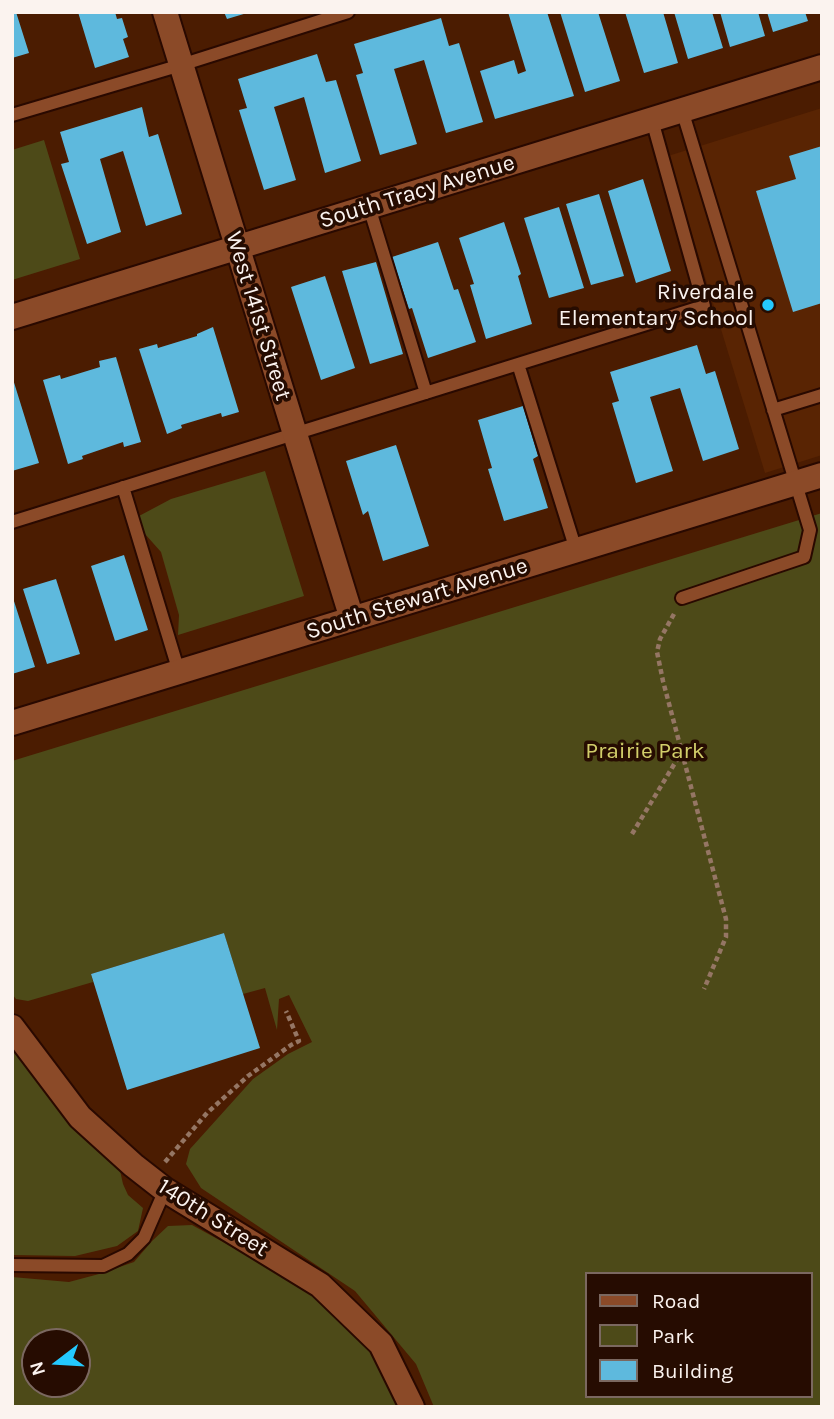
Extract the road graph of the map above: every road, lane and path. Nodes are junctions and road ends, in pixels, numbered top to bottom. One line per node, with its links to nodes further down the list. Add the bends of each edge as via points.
1 (165, 12): 3 (street, West 141st Street)
2 (348, 12): 3 (lane)
3 (181, 65): 6 (lane); 9 (street, West 141st Street)
4 (822, 67): 5 (street, South Tracy Avenue)
5 (682, 110): 7 (street, South Tracy Avenue); 14 (lane)
6 (12, 115)
7 (652, 120): 8 (street, South Tracy Avenue); 11 (lane, via 704,306)
8 (369, 207): 9 (street, South Tracy Avenue); 12 (lane)
9 (237, 247): 10 (street, South Tracy Avenue); 15 (street, West 141st Street)
10 (12, 317)
11 (518, 364): 12 (lane); 20 (lane)
12 (426, 393): 15 (lane)
13 (822, 395): 14 (lane)
14 (773, 410): 17 (lane)
15 (295, 433): 18 (lane); 22 (street, West 141st Street)
16 (822, 475): 17 (street, South Stewart Avenue)
17 (796, 483): 20 (street, South Stewart Avenue); 21 (lane, via 810,530 804,556)
18 (123, 487): 19 (lane); 23 (lane)
19 (12, 522)
20 (576, 550): 22 (street, South Stewart Avenue)
21 (682, 598): 25 (path, via 657,652)
22 (352, 619): 23 (street, South Stewart Avenue)
23 (179, 672): 24 (street, South Stewart Avenue)
24 (12, 723)
25 (681, 752): 26 (path); 27 (path, via 726,919 726,937)
26 (632, 834)
27 (704, 989)
28 (286, 1011): 30 (path, via 299,1041 248,1076 207,1113)
29 (12, 1027): 30 (street, 140th Street, via 79,1116)
30 (158, 1184): 31 (lane, via 144,1238 128,1254 103,1266); 32 (street, 140th Street, via 320,1285 381,1344)
31 (12, 1265)
32 (412, 1407)

